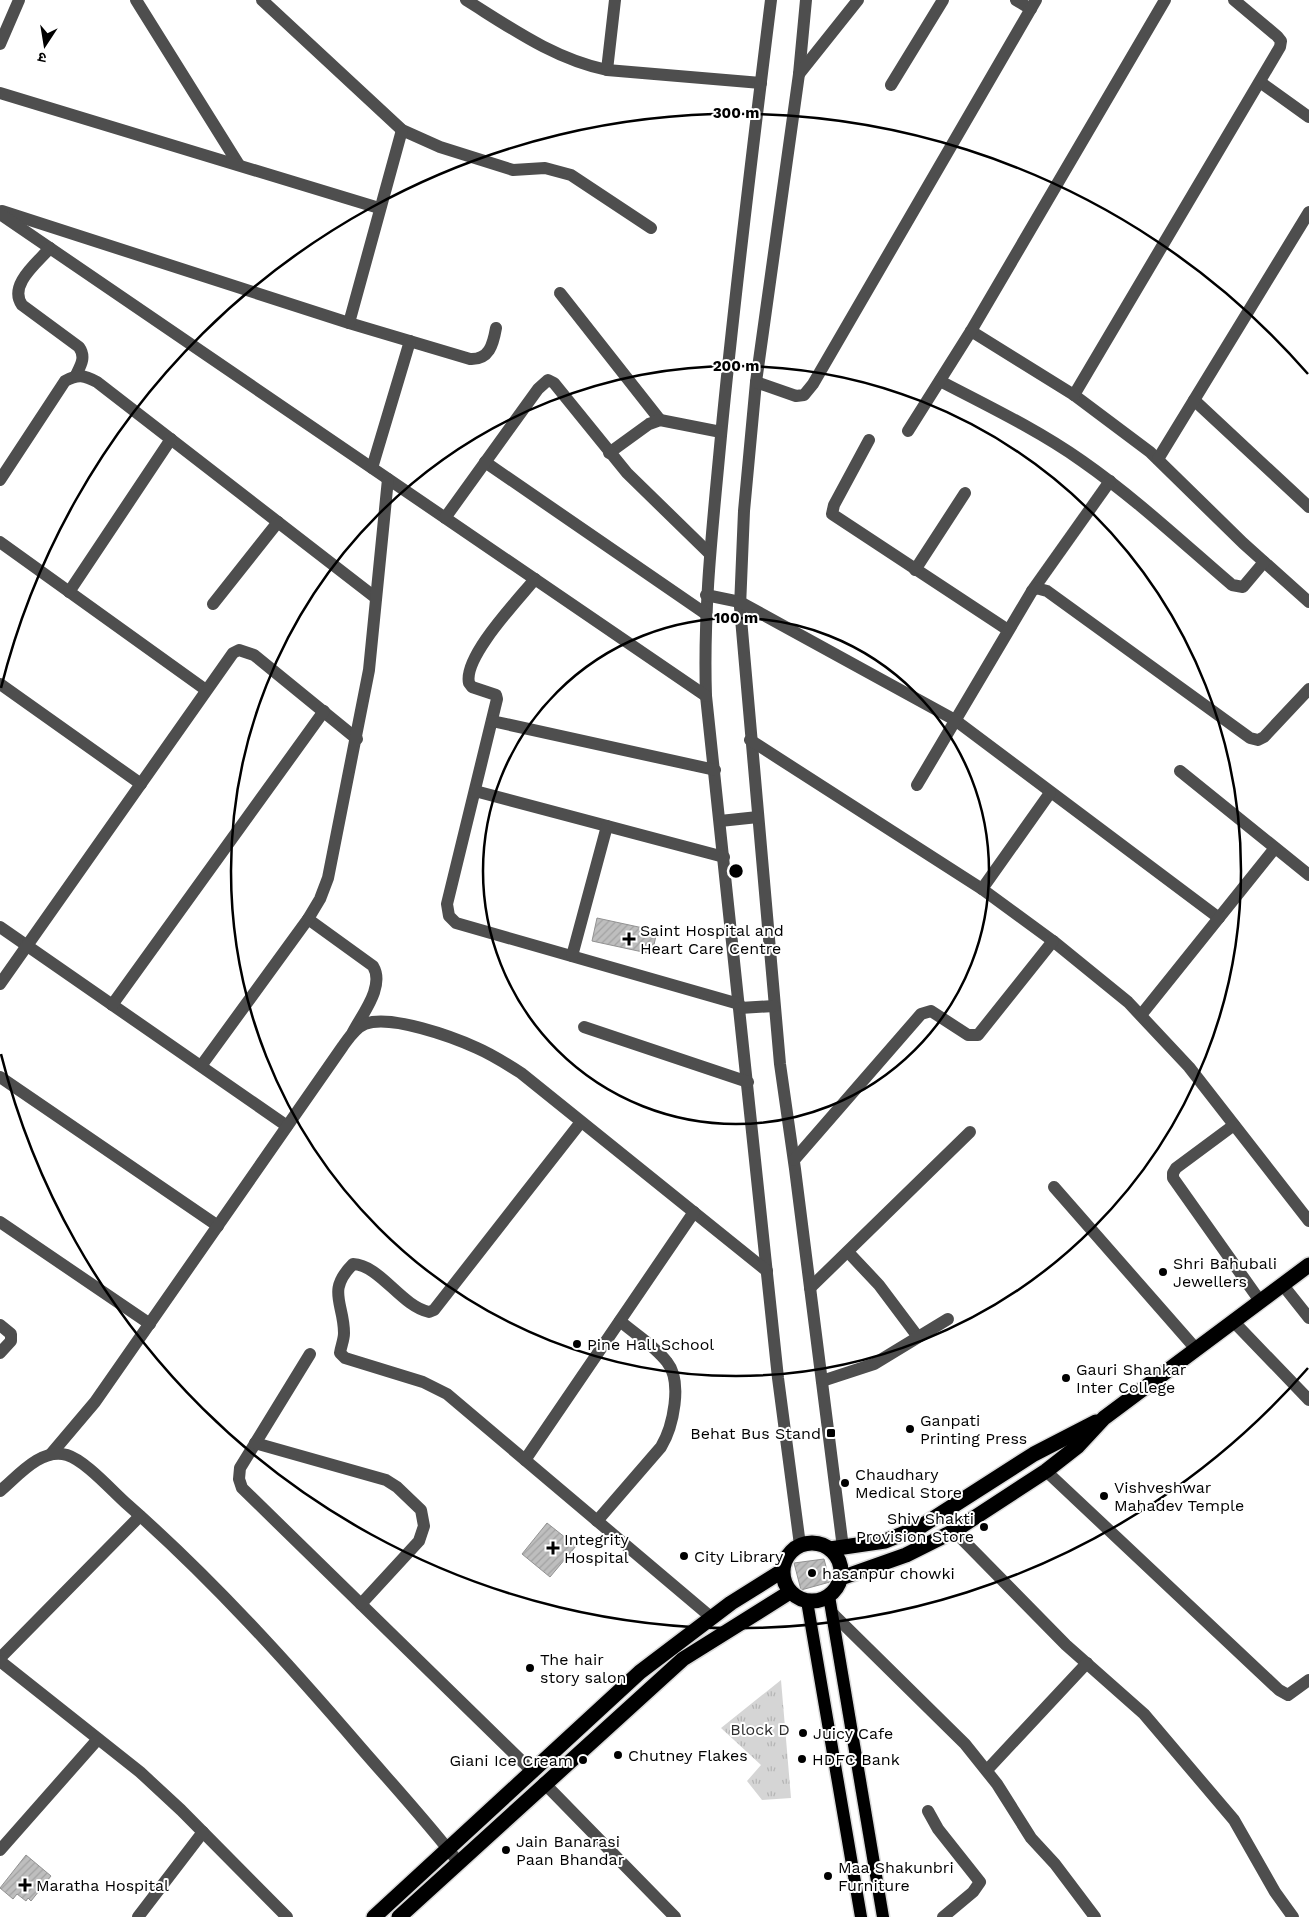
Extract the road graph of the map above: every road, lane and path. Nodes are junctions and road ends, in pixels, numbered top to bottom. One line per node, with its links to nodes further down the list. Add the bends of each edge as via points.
1 (19, 0): 15 (street)
2 (136, 0): 24 (street)
3 (262, 0): 23 (street)
4 (466, 0): 16 (street, via 538,45 569,59)
5 (615, 0): 16 (street)
6 (771, 0): 19 (street)
7 (806, 0): 17 (street)
8 (858, 0): 17 (street)
9 (943, 0): 20 (street)
10 (1016, 0): 13 (street)
11 (1165, 0): 34 (street)
12 (1234, 0): 14 (street)
13 (1033, 4): 38 (street, via 813,384 804,395 796,396)
14 (1249, 5): 18 (street, via 1281,41)
15 (0, 44)
16 (607, 70): 19 (street)
17 (799, 74): 38 (street)
18 (1260, 82): 22 (street); 39 (street)
19 (761, 83): 43 (street)
20 (890, 85)
21 (0, 93): 24 (street)
22 (1309, 118)
23 (402, 130): 25 (street); 29 (street, via 440,147 513,170 545,168 571,175)
24 (239, 165): 25 (street)
25 (380, 208): 32 (street)
26 (0, 210): 32 (street)
27 (1309, 212): 40 (street)
28 (0, 214): 30 (street)
29 (651, 228)
30 (50, 248): 36 (street, via 17,288 17,298 79,347 83,353); 50 (street)
31 (560, 293): 41 (street)
32 (350, 323): 35 (street)
33 (496, 328): 35 (street, via 488,353 478,359)
34 (971, 331): 37 (street); 39 (street)
35 (410, 341): 50 (street)
36 (76, 375): 44 (street, via 97,382); 48 (street, via 65,381)
37 (940, 381): 42 (street); 53 (street, via 1042,435)
38 (756, 382): 67 (street)
39 (1074, 395): 47 (street)
40 (1194, 400): 47 (street); 55 (street)
41 (660, 420): 43 (street); 46 (street, via 649,424)
42 (908, 431)
43 (721, 432): 59 (street)
44 (171, 439): 57 (street); 64 (street)
45 (869, 440): 61 (street, via 832,514)
46 (609, 453): 49 (street, via 554,383 548,380); 59 (street)
47 (1158, 459): 60 (street)
48 (5, 460): 52 (street)
49 (485, 462): 56 (street); 70 (street)
50 (372, 468): 51 (street)
51 (388, 479): 56 (street); 66 (street)
52 (0, 480)
53 (1110, 481): 60 (street, via 1232,585 1243,586); 63 (street)
54 (965, 493): 61 (street)
55 (1309, 507)
56 (445, 518): 62 (street)
57 (278, 522): 66 (street); 69 (street)
58 (0, 542): 64 (street)
59 (710, 554): 65 (street)
60 (1264, 562): 68 (street)
61 (915, 570): 71 (street)
62 (535, 579): 75 (street); 78 (street, via 471,665 468,679 472,687 496,695)
63 (1032, 590): 71 (street); 73 (street, via 1041,588 1047,591 1250,738 1258,740 1264,737)
64 (69, 592): 74 (street)
65 (711, 596): 67 (street); 70 (street)
66 (376, 598): 79 (street, via 369,670)
67 (735, 601): 77 (street); 80 (street)
68 (1309, 602)
69 (213, 604)
70 (706, 614): 75 (street)
71 (1008, 630): 77 (street)
72 (0, 684): 83 (street)
73 (1309, 689)
74 (206, 690): 76 (street, via 233,653 247,651); 83 (street)
75 (706, 696): 81 (street)
76 (324, 712): 79 (street); 101 (street)
77 (955, 720): 84 (street); 86 (street)
78 (492, 722): 81 (street); 85 (street)
79 (357, 738): 95 (street, via 328,878)
80 (750, 740): 87 (street); 93 (street)
81 (714, 770): 88 (street)
82 (1180, 771): 90 (street)
83 (141, 784): 98 (street)
84 (917, 785)
85 (475, 791): 89 (street); 99 (street, via 447,904 449,916 456,923)
86 (1050, 793): 93 (street); 94 (street)
87 (754, 817): 88 (street); 103 (street)
88 (725, 820): 91 (street)
89 (607, 826): 91 (street); 99 (street)
90 (1275, 848): 92 (street); 94 (street)
91 (724, 857): 102 (street)
92 (1309, 875)
93 (982, 889): 97 (street)
94 (1219, 918): 104 (street)
95 (308, 919): 106 (street, via 373,966 378,975 376,987); 107 (street)
96 (0, 927): 98 (street)
97 (1053, 941): 104 (street); 114 (street, via 978,1035 968,1035 931,1011 921,1014)
98 (28, 946): 100 (street); 101 (street)
99 (572, 956): 102 (street)
100 (0, 984)
101 (112, 1005): 107 (street)
102 (743, 1006): 103 (street); 109 (street)
103 (770, 1006): 114 (street)
104 (1140, 1015): 111 (street, via 1189,1066)
105 (584, 1027): 109 (street)
106 (353, 1032): 110 (street, via 365,1024 395,1023 476,1048 521,1073); 112 (street)
107 (201, 1066): 112 (street)
108 (0, 1077): 119 (street)
109 (748, 1082): 122 (street)
110 (581, 1122): 116 (street); 141 (street, via 434,1310 428,1312 415,1307 359,1264 353,1264 342,1278 337,1292 344,1334 341,1355 423,1382 447,1394)
111 (1234, 1125): 117 (street); 125 (street, via 1176,1168 1173,1178)
112 (287, 1126): 119 (street)
113 (970, 1132): 120 (street)
114 (794, 1160): 124 (street)
115 (1054, 1187): 133 (street)
116 (694, 1212): 122 (street); 128 (street)
117 (1309, 1221)
118 (0, 1222): 130 (street)
119 (218, 1226): 130 (street)
120 (848, 1252): 124 (street); 132 (street)
121 (1309, 1266): 123 (highway)
122 (767, 1271): 147 (street)
123 (1282, 1284): 125 (highway); 126 (street)
124 (810, 1288): 136 (street)
125 (1260, 1301): 129 (highway)
126 (1309, 1318)
127 (948, 1319): 132 (street)
128 (620, 1321): 141 (street); 145 (street, via 663,1358 671,1369 674,1416 661,1448)
129 (1233, 1321): 133 (highway); 137 (street)
130 (150, 1324): 140 (street, via 96,1402)
131 (0, 1325): 134 (street, via 11,1334 11,1341)
132 (918, 1337): 136 (street, via 874,1364)
133 (1196, 1349): 138 (highway)
134 (0, 1353)
135 (310, 1354): 139 (street)
136 (822, 1381): 148 (street)
137 (1309, 1400)
138 (1104, 1418): 142 (highway, via 1078,1446); 148 (highway, via 1034,1454 920,1527 885,1541)
139 (255, 1444): 154 (street, via 240,1468 242,1488); 154 (street, via 386,1480 421,1510 424,1526 418,1541)
140 (51, 1454): 143 (street, via 36,1461); 144 (street, via 67,1455 83,1465)
141 (525, 1460): 145 (street)
142 (1046, 1471): 146 (highway); 159 (street, via 1278,1690 1288,1695)
143 (0, 1491)
144 (140, 1516): 157 (street); 167 (street, via 204,1575 279,1652)
145 (598, 1522): 156 (street)
146 (954, 1531): 150 (highway, via 906,1555); 158 (street)
147 (800, 1545): 148 (highway, via 810,1542); 149 (highway, via 784,1561)
148 (837, 1548): 150 (highway)
149 (782, 1571): 151 (highway); 156 (highway)
150 (841, 1578): 152 (highway)
151 (790, 1592): 153 (highway); 163 (highway, via 683,1659)
152 (829, 1596): 153 (highway); 155 (main road)
153 (807, 1601): 174 (main road)
154 (361, 1604): 162 (street)
155 (832, 1613): 161 (street, via 914,1692); 175 (main road)
156 (712, 1618): 162 (highway, via 634,1677)
157 (0, 1659): 160 (street)
158 (1087, 1663): 161 (street); 178 (street, via 1144,1714 1218,1800 1234,1820)
159 (1309, 1680)
160 (98, 1739): 165 (street, via 140,1772); 166 (street)
161 (986, 1770): 177 (street, via 1031,1838)
162 (533, 1772): 167 (highway)
163 (544, 1783): 168 (highway); 173 (street)
164 (928, 1811): 176 (street, via 938,1829 980,1882)
165 (203, 1832): 169 (street); 170 (street)
166 (0, 1850)
167 (449, 1850): 168 (street); 171 (highway)
168 (459, 1863): 172 (highway)
169 (138, 1917)
170 (287, 1917)
171 (374, 1917)
172 (399, 1917)
173 (674, 1917)
174 (860, 1917)
175 (883, 1917)
176 (943, 1917)
177 (1095, 1917)
178 (1293, 1917)

